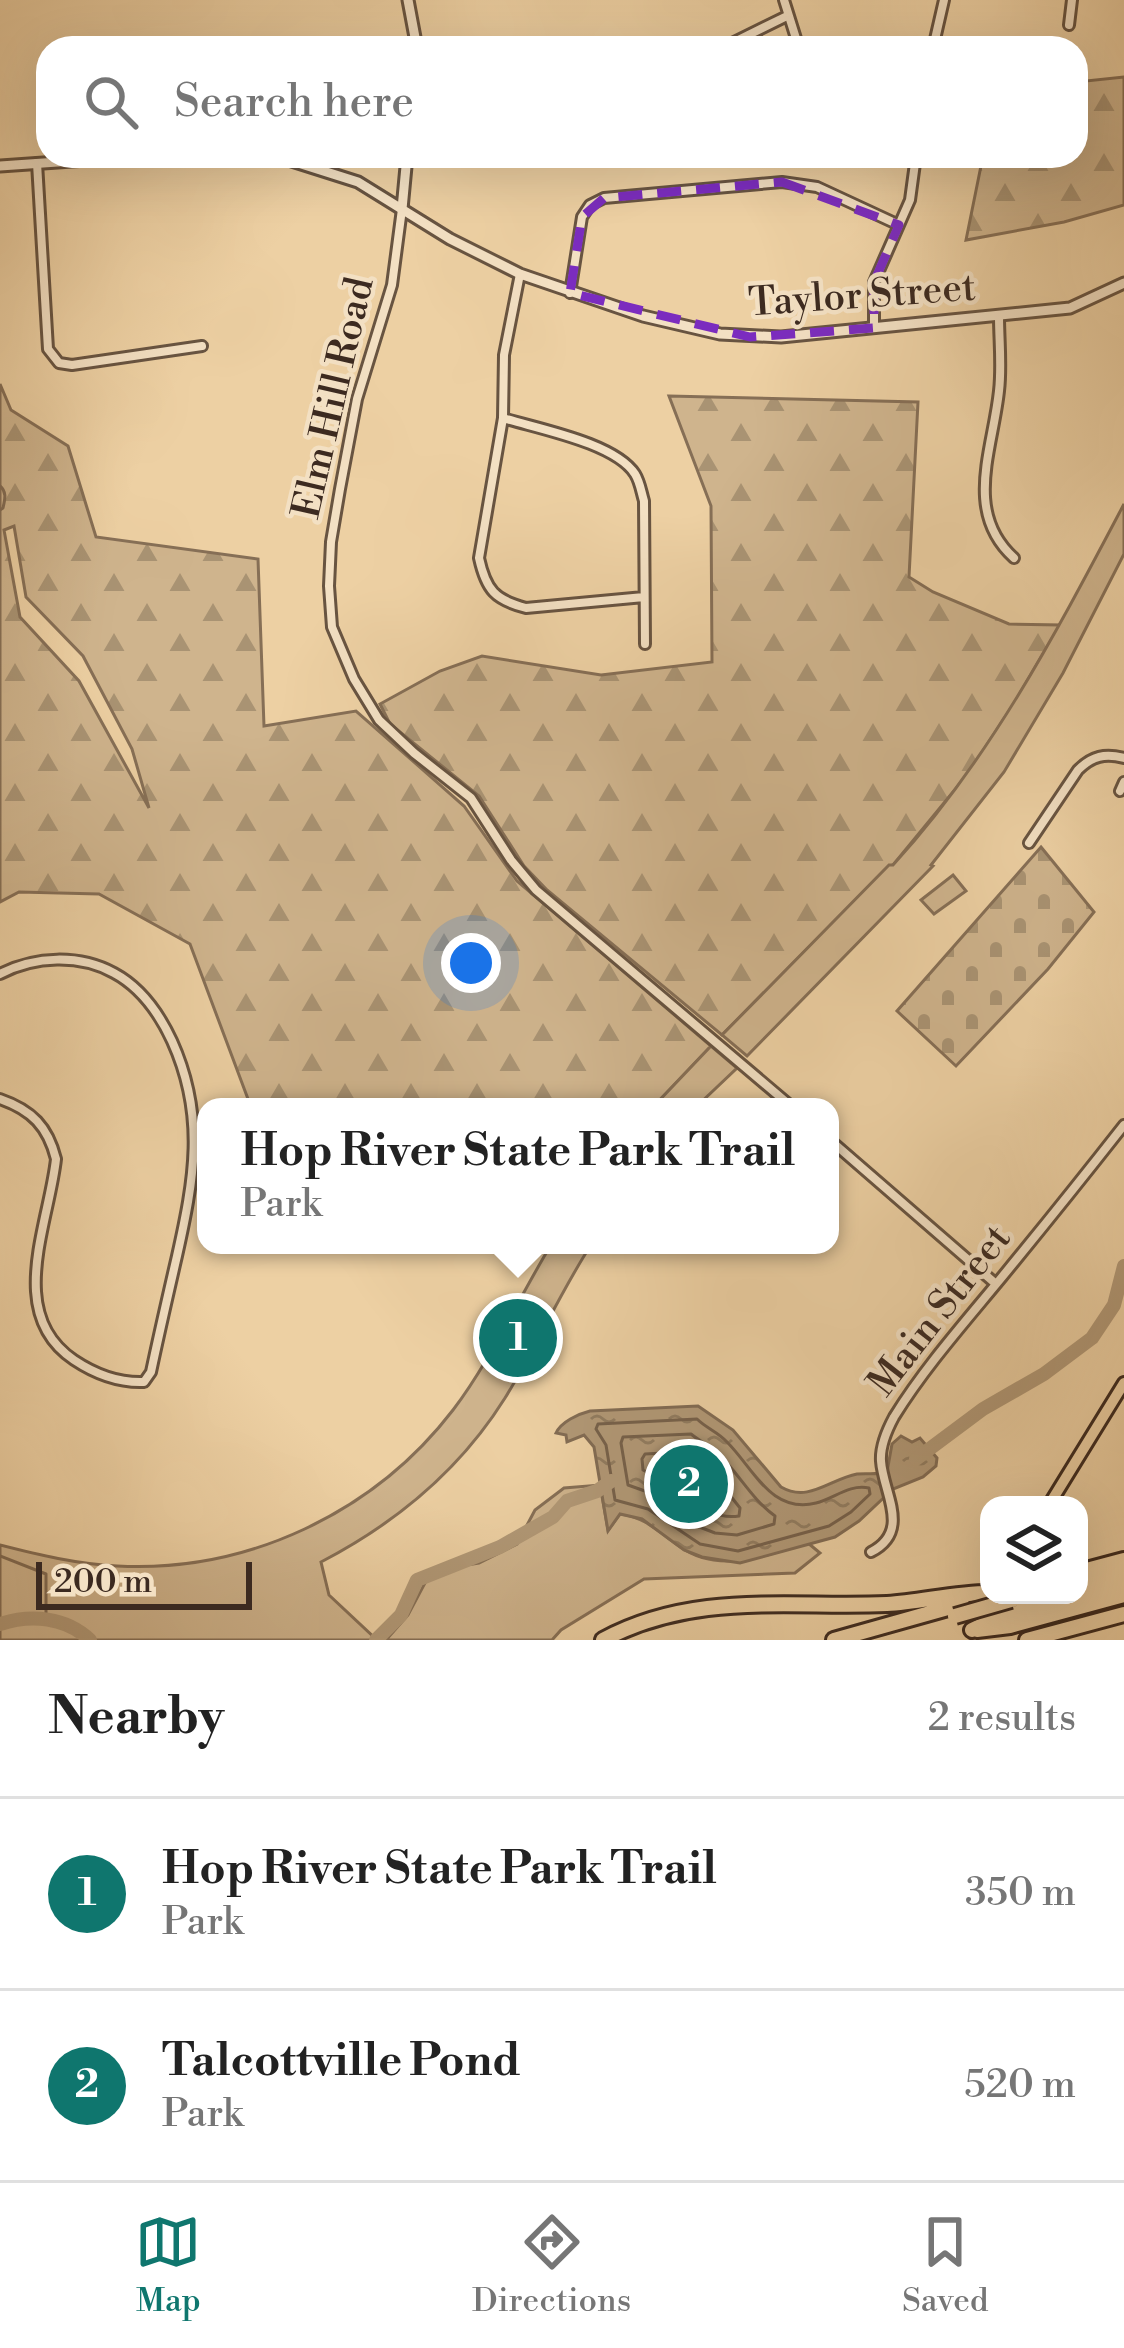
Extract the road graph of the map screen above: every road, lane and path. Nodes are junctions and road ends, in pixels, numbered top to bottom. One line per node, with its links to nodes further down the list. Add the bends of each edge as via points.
1 (408, 0): 7 (street)
2 (784, 0): 5 (street)
3 (944, 0): 10 (street)
4 (1072, 0): 6 (street)
5 (788, 16): 8 (street); 9 (street)
6 (1069, 26)
7 (415, 36)
8 (747, 36)
9 (795, 36)
10 (936, 36)
11 (36, 163): 12 (street)
12 (0, 166)
13 (37, 168): 24 (street, via 48,349 59,363)
14 (314, 168): 17 (street, Taylor Street)
15 (406, 168): 17 (street, Elm Hill Road)
16 (914, 168): 18 (street)
17 (402, 208): 19 (street, Taylor Street); 32 (street, Elm Hill Road, via 332,540 338,643 379,720 471,798 536,890)
18 (898, 225): 21 (street, via 817,188 782,182 604,198 582,217); 23 (street, via 874,281)
19 (520, 274): 21 (street, Taylor Street); 25 (street, via 504,356)
20 (1124, 284): 22 (street, Taylor Street, via 1070,308)
21 (571, 293): 23 (street, Taylor Street, via 720,334)
22 (999, 316): 23 (street, Taylor Street); 26 (street, via 986,518)
23 (874, 328)
24 (202, 346)
25 (503, 418): 27 (street, via 626,462 644,501); 27 (street, via 479,558 492,592 526,608)
26 (1014, 557)
27 (644, 597): 28 (street)
28 (645, 644)
29 (1124, 758): 30 (street, via 1088,760)
30 (1029, 843)
31 (0, 974): 33 (street, via 55,960 123,977 156,1010 187,1078 191,1187 144,1382 114,1379 66,1355 38,1311 34,1284 56,1159 39,1120)
32 (781, 1098)
33 (0, 1099)
34 (1124, 1125): 36 (street, Main Street)
35 (839, 1148): 36 (street)
36 (996, 1284): 39 (street, Main Street, via 888,1427 882,1470 890,1533)
37 (1124, 1383): 38 (main road)
38 (1055, 1496)
39 (871, 1552)
40 (1124, 1560): 41 (highway)
41 (1088, 1570)
42 (1124, 1570): 43 (highway)
43 (1088, 1580)
44 (1124, 1584): 50 (highway, via 989,1621)
45 (1124, 1595): 50 (highway)
46 (980, 1600): 47 (highway)
47 (962, 1604): 51 (highway, via 698,1608); 52 (highway); 53 (highway)
48 (991, 1604): 50 (main road)
49 (1124, 1614): 54 (highway)
50 (968, 1635)
51 (603, 1640)
52 (835, 1640)
53 (868, 1640)
54 (1027, 1640)

